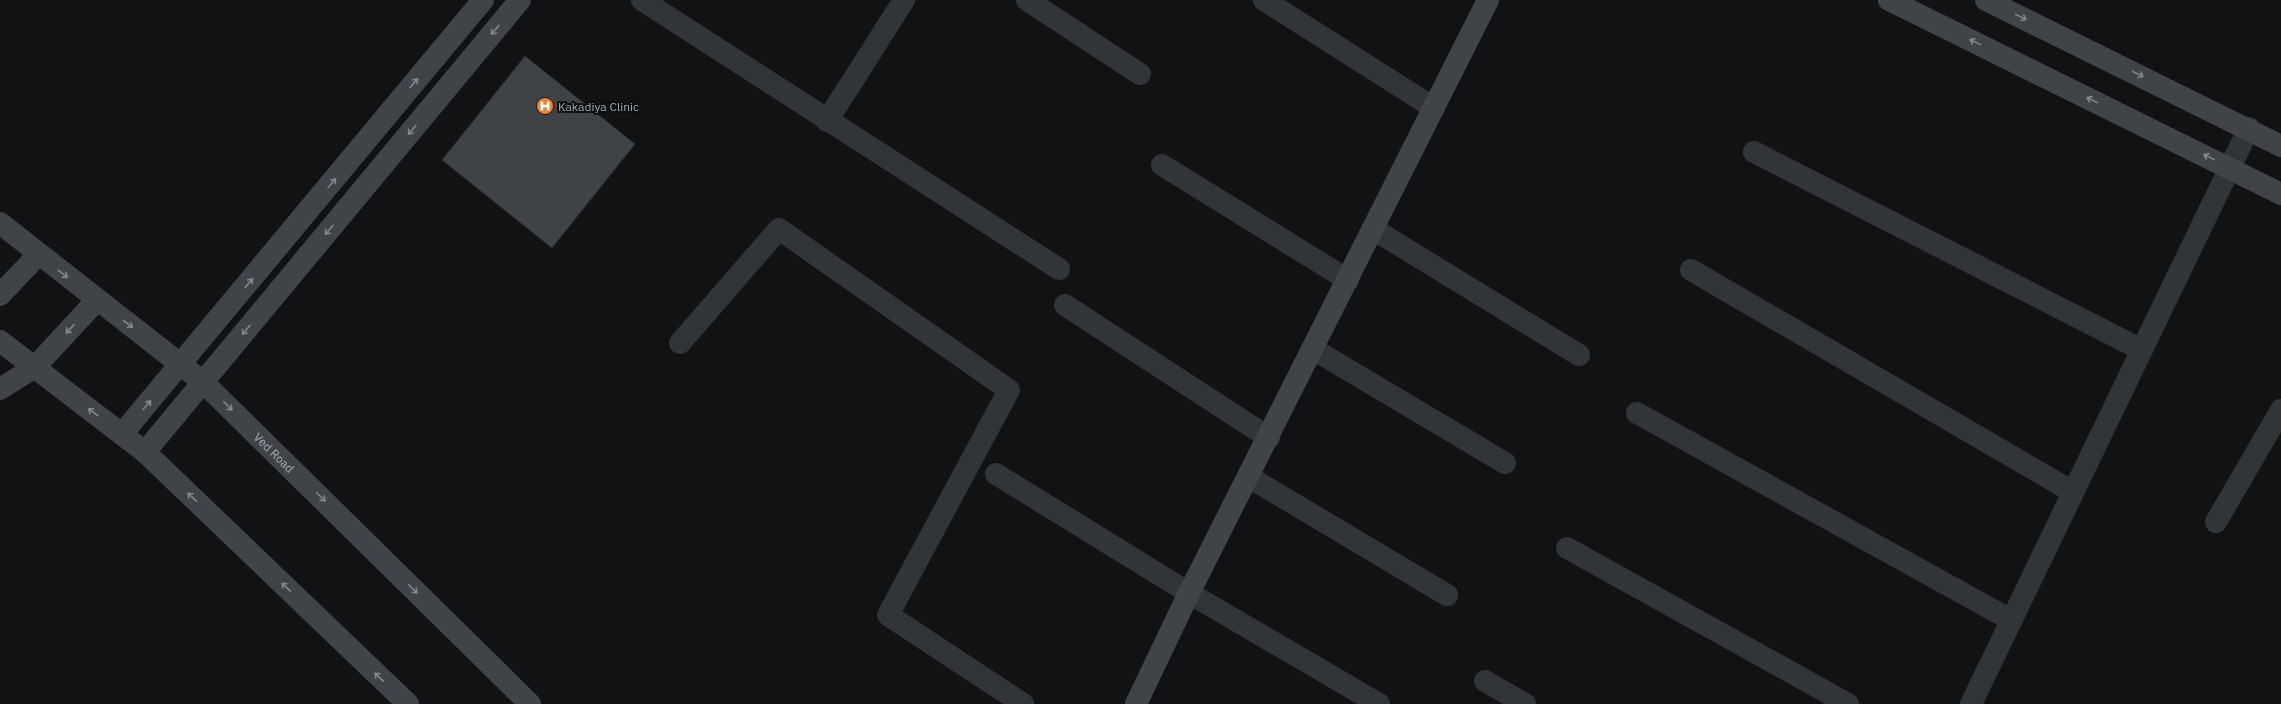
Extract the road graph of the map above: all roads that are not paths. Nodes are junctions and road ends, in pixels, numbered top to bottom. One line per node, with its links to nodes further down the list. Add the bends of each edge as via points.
1 (483, 0): 33 (street, one-way to 1)
2 (520, 0): 35 (street, one-way to 35)
3 (642, 0): 12 (street)
4 (904, 0): 12 (street)
5 (1027, 0): 10 (street)
6 (1264, 0): 11 (street)
7 (1488, 0): 11 (street)
8 (1889, 0): 17 (street, one-way to 8)
9 (1986, 0): 13 (street, one-way to 13)
10 (1140, 74)
11 (1434, 108): 20 (street)
12 (827, 121): 22 (street)
13 (2249, 128): 14 (street); 17 (street)
14 (2281, 146)
15 (1754, 152): 31 (street)
16 (1162, 165): 24 (street)
17 (2230, 168): 18 (street); 31 (street)
18 (2281, 194)
19 (0, 223): 21 (street, Ved Road)
20 (1373, 229): 24 (street); 32 (street)
21 (39, 254): 25 (street); 26 (street, Ved Road, one-way to 26)
22 (1059, 269)
23 (1691, 270): 45 (street)
24 (1348, 280): 30 (street)
25 (0, 295)
26 (97, 300): 33 (street, Ved Road, one-way to 33); 34 (street, one-way to 34)
27 (1065, 305): 40 (street)
28 (0, 341): 34 (street)
29 (680, 343): 54 (street, via 779,229 1009,390 888,615)
30 (1313, 349): 40 (street); 42 (street)
31 (2142, 350): 45 (street)
32 (1579, 356)
33 (181, 364): 35 (street, Ved Road); 39 (street, one-way to 33)
34 (35, 367): 36 (street); 39 (street, one-way to 34)
35 (203, 382): 41 (street); 53 (street, Ved Road, one-way to 53)
36 (0, 389)
37 (2281, 410): 46 (street)
38 (1637, 413): 50 (street)
39 (122, 434): 41 (street)
40 (1269, 438): 44 (street)
41 (145, 452): 52 (street, one-way to 41)
42 (1504, 463)
43 (996, 474): 48 (street)
44 (1249, 477): 48 (street); 49 (street)
45 (2073, 492): 50 (street)
46 (2216, 522)
47 (1567, 548): 58 (street)
48 (1189, 593): 55 (street); 56 (street)
49 (1447, 595)
50 (2011, 620): 59 (street)
51 (1485, 681): 57 (street)
52 (408, 704)
53 (530, 704)
54 (1024, 704)
55 (1136, 704)
56 (1379, 704)
57 (1525, 704)
58 (1848, 704)
59 (1971, 704)

